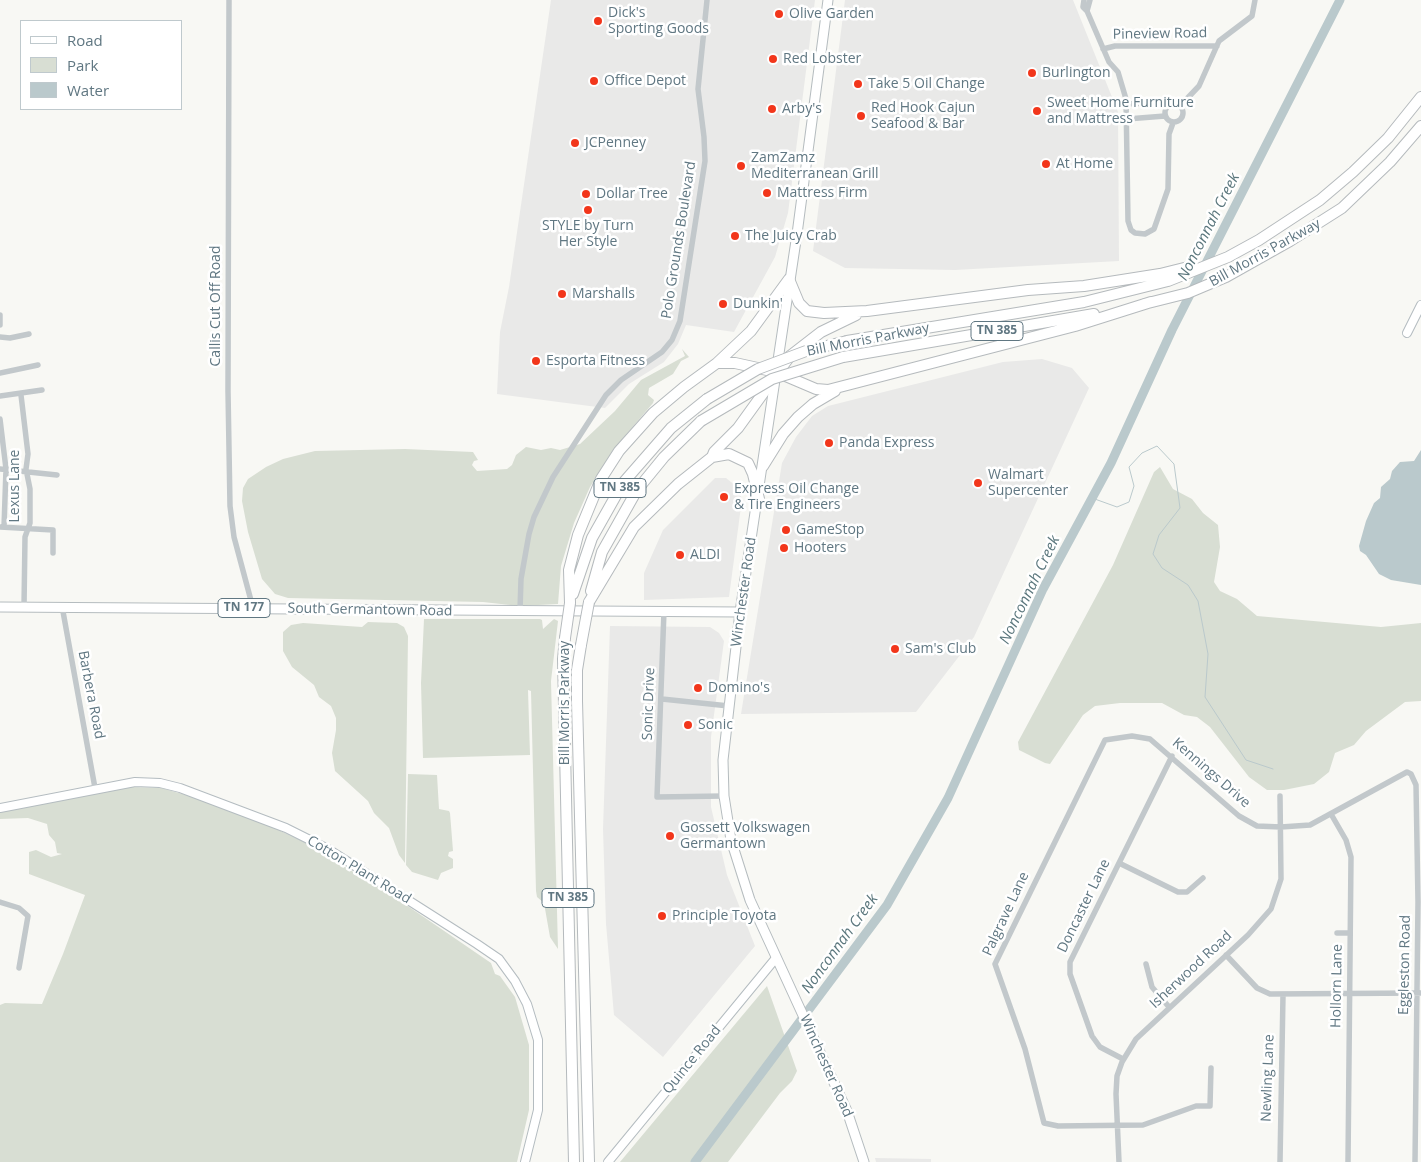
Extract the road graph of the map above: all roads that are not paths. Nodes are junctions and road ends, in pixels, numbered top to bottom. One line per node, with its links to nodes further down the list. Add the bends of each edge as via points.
1 (229, 0): 51 (street, Callis Cut Off Road, via 230,506 234,537)
2 (707, 0): 52 (street, Polo Grounds Boulevard, via 698,89 705,161 680,321 672,340 662,352 621,380 606,395 553,477 529,534 521,579)
3 (828, 0): 19 (main road, Winchester Road)
4 (1084, 0): 7 (street, via 1083,7)
5 (1090, 0): 7 (street)
6 (1255, 0): 8 (street, via 1252,16)
7 (1088, 11): 9 (street)
8 (1217, 46): 9 (street, Pineview Road, via 1115,46); 12 (street, via 1199,86)
9 (1103, 49): 11 (street, via 1118,72)
10 (1421, 97): 18 (highway, Bill Morris Parkway / TN 385, via 1388,138 1320,200)
11 (1126, 104): 13 (street, via 1155,102); 15 (street)
12 (1180, 106): 13 (street, via 1172,104); 16 (street, via 1182,119)
13 (1167, 107): 14 (street)
14 (1165, 116): 15 (street); 16 (street)
15 (1126, 119): 16 (street, via 1128,221 1131,230 1140,234 1154,229 1168,189)
16 (1172, 123)
17 (1421, 126): 20 (highway, Bill Morris Parkway / TN 385, via 1390,162 1342,208 1239,270 1188,293)
18 (1228, 257): 22 (highway, via 1160,274 1084,286); 47 (highway, Bill Morris Parkway / TN 385, bridge, via 1153,285 1084,302 847,341 806,351 758,369 707,399 665,434 623,483 592,538)
19 (789, 279): 22 (highway, via 799,303 813,314); 28 (highway, via 751,331); 30 (main road, Winchester Road)
20 (1151, 302): 32 (highway, via 1075,326); 46 (highway, Bill Morris Parkway / TN 385, bridge, via 1045,324 843,357 772,379 701,421 664,457 632,497 602,552)
21 (1421, 305): 25 (street)
22 (867, 311): 30 (highway, via 845,318 821,332 790,356)
23 (0, 315): 24 (street)
24 (0, 325)
25 (1407, 333)
26 (29, 334): 27 (street, via 10,338)
27 (0, 336)
28 (717, 363): 30 (highway, via 735,363); 47 (highway, via 653,413 619,452 601,479 578,535 569,570)
29 (38, 364): 31 (street)
30 (776, 372): 32 (highway, via 816,390); 37 (highway, via 738,428); 38 (main road, Winchester Road)
31 (0, 374)
32 (847, 385): 38 (highway, via 826,395 798,417)
33 (42, 390): 34 (street)
34 (20, 395): 35 (street); 40 (street, Lexus Lane, via 28,451)
35 (0, 396)
36 (0, 419): 39 (street)
37 (712, 457): 42 (highway, via 729,454 748,464); 46 (highway, via 678,484 634,527)
38 (763, 466): 42 (main road, Winchester Road)
39 (3, 469): 40 (street); 43 (street)
40 (27, 474): 41 (street); 44 (street, Lexus Lane, via 30,514)
41 (57, 475)
42 (758, 499): 54 (main road, Winchester Road)
43 (2, 527): 44 (street)
44 (27, 529): 45 (street, via 52,530); 50 (street, Lexus Lane)
45 (53, 553)
46 (589, 602): 84 (highway, Bill Morris Parkway / TN 385, bridge, via 577,670)
47 (570, 603): 82 (highway, Bill Morris Parkway / TN 385, bridge, via 563,670)
48 (62, 606): 50 (main road, South Germantown Road / TN 177); 51 (main road, South Germantown Road / TN 177); 60 (street, Barbera Road)
49 (0, 607): 50 (main road, South Germantown Road / TN 177)
50 (24, 607)
51 (253, 608): 52 (main road, South Germantown Road / TN 177)
52 (520, 610): 53 (main road, South Germantown Road / TN 177)
53 (664, 611): 54 (main road, South Germantown Road / TN 177); 55 (street, Sonic Drive)
54 (740, 612): 56 (main road, Winchester Road)
55 (662, 699): 56 (street); 61 (street, Sonic Drive, via 657,797)
56 (729, 706): 61 (main road, Winchester Road, via 723,760)
57 (1105, 740): 58 (street, Kennings Drive, via 1132,736 1148,738); 81 (street, Palgrave Lane, via 995,964 1025,1049 1044,1123 1058,1126)
58 (1172, 756): 65 (street, Kennings Drive, via 1239,816 1257,826); 66 (street, Doncaster Lane)
59 (1407, 772): 64 (street, Kennings Drive); 75 (street, Eggleston Road, via 1416,785)
60 (95, 788): 63 (street, Cotton Plant Road); 83 (street, Cotton Plant Road, via 135,782 160,783 286,828 328,849 499,959 523,996 538,1040 538,1110)
61 (724, 796): 72 (main road, Winchester Road, via 740,871)
62 (1280, 796): 65 (street, Isherwood Road)
63 (0, 808)
64 (1331, 814): 65 (street, Kennings Drive, via 1310,825); 70 (street, Hollorn Lane, via 1346,840 1351,857)
65 (1281, 828): 71 (street, Isherwood Road, via 1280,879 1274,903 1265,918)
66 (1119, 863): 67 (street, via 1178,892 1187,892); 79 (street, Doncaster Lane, via 1074,952 1070,968 1092,1036 1100,1047)
67 (1203, 878)
68 (0, 902): 74 (street, via 19,908 28,916)
69 (1337, 933): 70 (street)
70 (1350, 933): 77 (street, Hollorn Lane)
71 (1226, 955): 76 (street, via 1261,991); 78 (street, Isherwood Road)
72 (776, 958): 85 (street, Quince Road); 86 (main road, Winchester Road, via 825,1060)
73 (1146, 964): 78 (street, via 1149,982)
74 (19, 968)
75 (1419, 993): 77 (street); 90 (street, Eggleston Road)
76 (1283, 995): 77 (street); 88 (street, Newling Lane)
77 (1350, 995): 89 (street, Hollorn Lane)
78 (1169, 1007): 79 (street, Isherwood Road, via 1136,1039)
79 (1123, 1059): 81 (street, Isherwood Road, via 1116,1085)
80 (1211, 1068): 81 (street, via 1210,1106 1196,1106 1151,1123)
81 (1117, 1125): 87 (street, Isherwood Road)
82 (574, 1160)
83 (525, 1162)
84 (588, 1162)
85 (608, 1162)
86 (864, 1162)
87 (1119, 1162)
88 (1280, 1162)
89 (1348, 1162)
90 (1415, 1162)

